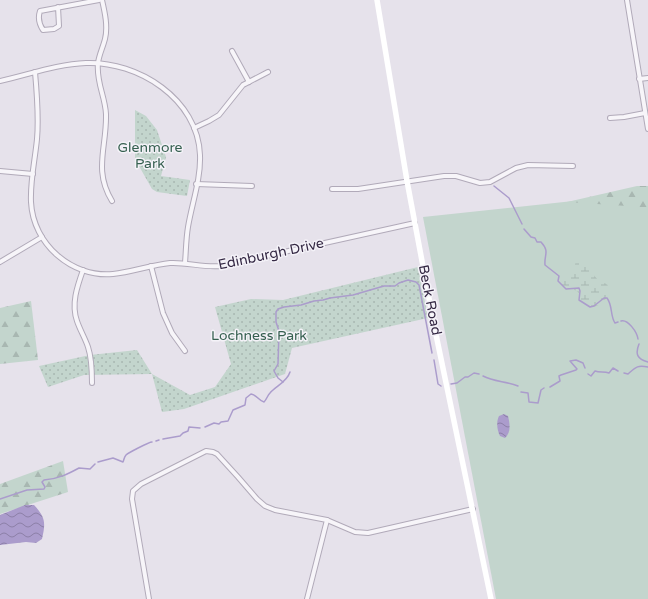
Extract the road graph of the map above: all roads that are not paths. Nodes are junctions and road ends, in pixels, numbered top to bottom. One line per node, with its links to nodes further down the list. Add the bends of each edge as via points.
1 (101, 0): 4 (street); 6 (street, via 106,33)
2 (377, 0): 20 (main road, Beck Road)
3 (627, 0): 10 (street)
4 (58, 7): 4 (street, via 40,11 38,16 43,30 59,26)
5 (232, 52): 12 (street)
6 (98, 63): 7 (street, via 72,64); 15 (street, via 127,69 155,83 178,102); 24 (street, via 99,85 106,114 102,175)
7 (35, 72): 11 (street); 19 (street, Edinburgh Drive, via 38,127)
8 (268, 72): 12 (street)
9 (648, 78): 10 (street)
10 (639, 79): 13 (street)
11 (0, 81)
12 (249, 82): 15 (street, via 237,91 219,115)
13 (644, 112): 14 (street); 16 (street)
14 (610, 118)
15 (194, 128): 21 (street, via 200,154)
16 (648, 129)
17 (573, 166): 20 (street, via 528,165 516,168 490,182 480,183 456,176)
18 (0, 171): 19 (street)
19 (33, 174): 26 (street, Edinburgh Drive, via 32,209)
20 (407, 181): 23 (street, via 358,189); 25 (main road, Beck Road)
21 (196, 184): 22 (street); 28 (street)
22 (252, 186)
23 (332, 189)
24 (112, 201)
25 (415, 223): 28 (street, Edinburgh Drive, via 221,266); 33 (main road, Beck Road)
26 (42, 237): 27 (street); 30 (street, Edinburgh Drive, via 60,257)
27 (0, 262)
28 (185, 263): 29 (street, Edinburgh Drive)
29 (151, 266): 30 (street, Edinburgh Drive, via 112,274); 31 (street, via 163,313 172,333)
30 (83, 270): 32 (street, via 76,293 75,310 90,356)
31 (185, 351)
32 (92, 384)
33 (472, 509): 34 (street, via 364,533 355,532); 37 (main road, Beck Road)
34 (327, 520): 35 (street, via 265,506 217,454 202,452 141,484 132,494); 36 (street)
35 (149, 599)
36 (307, 599)
37 (491, 599)

